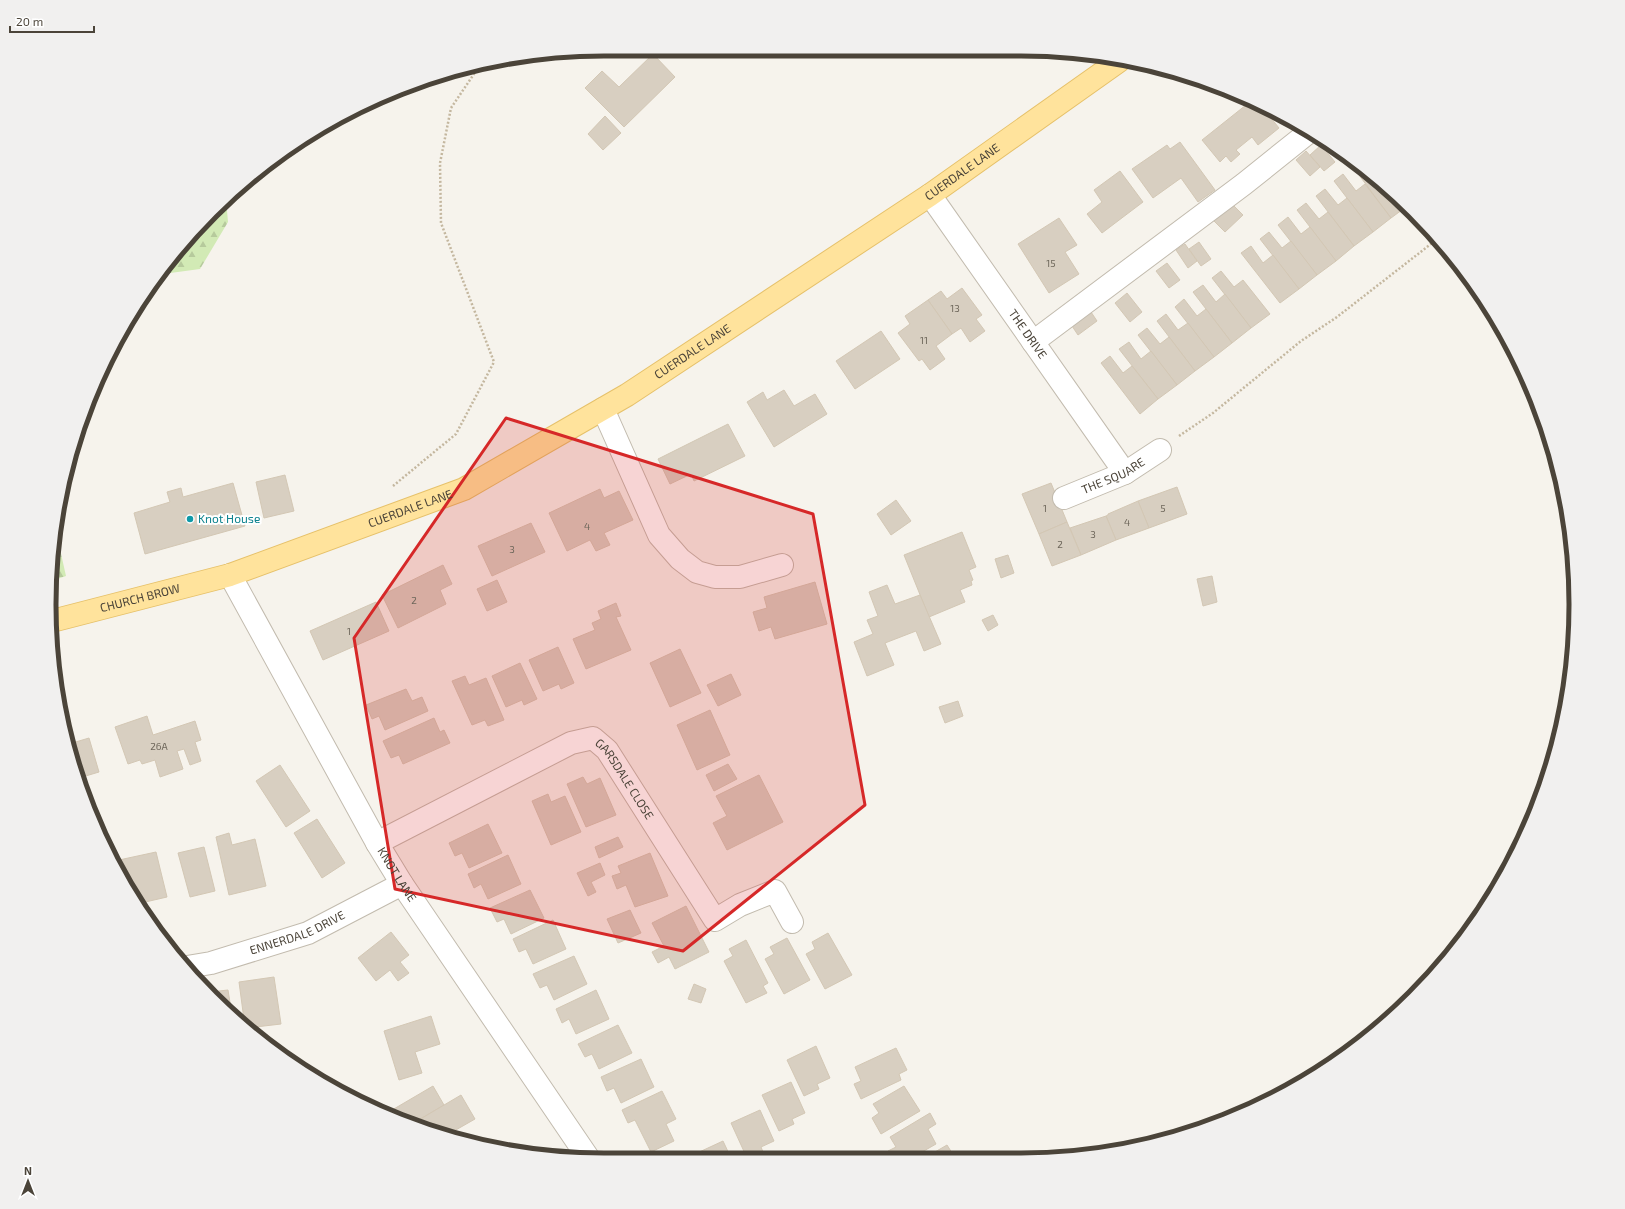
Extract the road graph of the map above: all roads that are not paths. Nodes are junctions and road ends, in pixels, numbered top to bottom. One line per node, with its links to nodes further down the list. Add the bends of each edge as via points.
1 (1113, 64): 3 (main road, CUERDALE LANE)
2 (1305, 135): 4 (street)
3 (930, 195): 4 (street, THE DRIVE); 5 (main road, CUERDALE LANE)
4 (1033, 342): 7 (street, THE DRIVE)
5 (603, 409): 9 (street, via 659,535 680,559 697,572 715,577 740,577); 10 (main road, CUERDALE LANE, via 464,489)
6 (1160, 450): 7 (street, THE SQUARE)
7 (1125, 473): 8 (street, THE SQUARE)
8 (1064, 498)
9 (782, 564)
10 (230, 575): 11 (main road, CHURCH BROW); 12 (street, KNOT LANE)
11 (56, 620)
12 (377, 843): 13 (street, KNOT LANE); 14 (street, GARSDALE CLOSE, via 571,743 593,738 607,750 715,920 740,905 775,891)
13 (402, 884): 15 (street, ENNERDALE DRIVE, via 308,933 211,963); 16 (street, KNOT LANE)
14 (792, 922)
15 (192, 966)
16 (585, 1152)

